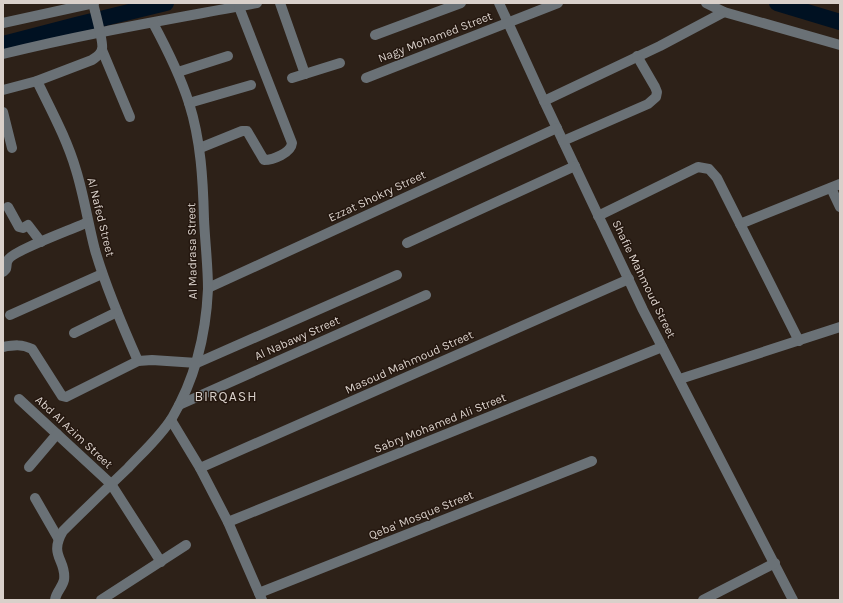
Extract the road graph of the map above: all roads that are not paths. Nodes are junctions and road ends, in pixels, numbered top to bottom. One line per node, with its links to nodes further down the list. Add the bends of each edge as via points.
1 (93, 3): 12 (street); 13 (street)
2 (257, 3): 8 (street)
3 (280, 3): 22 (street)
4 (461, 3): 14 (street)
5 (500, 3): 11 (street, Shafie Mahmoud Street)
6 (558, 3): 11 (street, Nagy Mohamed Street)
7 (706, 3): 9 (street)
8 (239, 7): 10 (street); 35 (street, via 292,148 288,152 264,160 247,131)
9 (724, 12): 15 (street); 19 (street)
10 (153, 23): 13 (street); 21 (street, Al Madrasa Street)
11 (508, 23): 24 (street, Nagy Mohamed Street); 28 (street, Shafie Mahmoud Street)
12 (3, 24)
13 (99, 32): 16 (street, via 103,42); 17 (street)
14 (376, 35)
15 (840, 45)
16 (102, 50): 25 (street, via 92,60); 31 (street)
17 (3, 54)
18 (228, 56): 21 (street)
19 (637, 56): 28 (street); 33 (street, via 657,92 652,102)
20 (340, 64): 22 (street)
21 (178, 72): 29 (street, Al Madrasa Street)
22 (305, 74): 23 (street)
23 (292, 78)
24 (366, 78)
25 (37, 81): 27 (street); 41 (street, Al Nafed Street, via 68,145)
26 (251, 85): 29 (street)
27 (3, 90)
28 (544, 101): 32 (street, Shafie Mahmoud Street)
29 (189, 103): 35 (street, Al Madrasa Street)
30 (3, 112): 34 (street)
31 (130, 117)
32 (557, 128): 33 (street, Shafie Mahmoud Street); 49 (street, Ezzat Shokry Street)
33 (563, 141): 36 (street, Shafie Mahmoud Street)
34 (12, 148)
35 (200, 148): 49 (street, Al Madrasa Street)
36 (575, 166): 40 (street, Shafie Mahmoud Street); 44 (street)
37 (835, 186): 39 (street); 42 (street)
38 (8, 207): 43 (street, via 19,227 28,225)
39 (840, 207)
40 (598, 216): 42 (street, via 698,167 709,169 717,178); 48 (street, Shafie Mahmoud Street)
41 (88, 222): 43 (street); 46 (street, Al Nafed Street)
42 (740, 224): 55 (street)
43 (41, 242): 45 (street, via 9,258)
44 (407, 243)
45 (3, 272)
46 (102, 274): 51 (street, Al Nafed Street); 52 (street)
47 (397, 275): 59 (street)
48 (628, 279): 57 (street, Shafie Mahmoud Street); 67 (street, Masoud Mahmoud Street)
49 (208, 288): 59 (street, Al Madrasa Street)
50 (426, 295): 62 (street, Al Nabawy Street)
51 (116, 312): 54 (street); 58 (street, Al Nafed Street)
52 (10, 315)
53 (840, 327): 55 (street)
54 (74, 333)
55 (799, 341): 60 (street)
56 (3, 347): 58 (street, via 19,345 32,349 62,396 66,397)
57 (662, 347): 60 (street, Shafie Mahmoud Street); 70 (street, Sabry Mohamed Ali Street)
58 (138, 361): 59 (street)
59 (197, 363): 62 (street, Al Madrasa Street)
60 (680, 379): 74 (street, Shafie Mahmoud Street)
61 (19, 399): 64 (street, Abd Al Azim Street)
62 (179, 405): 63 (street, Al Madrasa Street)
63 (171, 420): 67 (street); 68 (street, Al Madrasa Street, via 155,441)
64 (57, 434): 66 (street); 68 (street, Abd Al Azim Street)
65 (592, 461): 75 (street, Qeba' Mosque Street)
66 (29, 467)
67 (200, 468): 70 (street)
68 (111, 484): 71 (street, Al Madrasa Street); 73 (street, Abd Al Azim Street)
69 (35, 498): 71 (street)
70 (228, 522): 75 (street)
71 (58, 538): 76 (street, via 57,554 64,579)
72 (186, 545): 73 (street)
73 (161, 562): 77 (street)
74 (775, 563): 78 (street); 79 (street, Shafie Mahmoud Street)
75 (260, 597)
76 (55, 600)
77 (101, 600)
78 (703, 600)
79 (794, 600)

